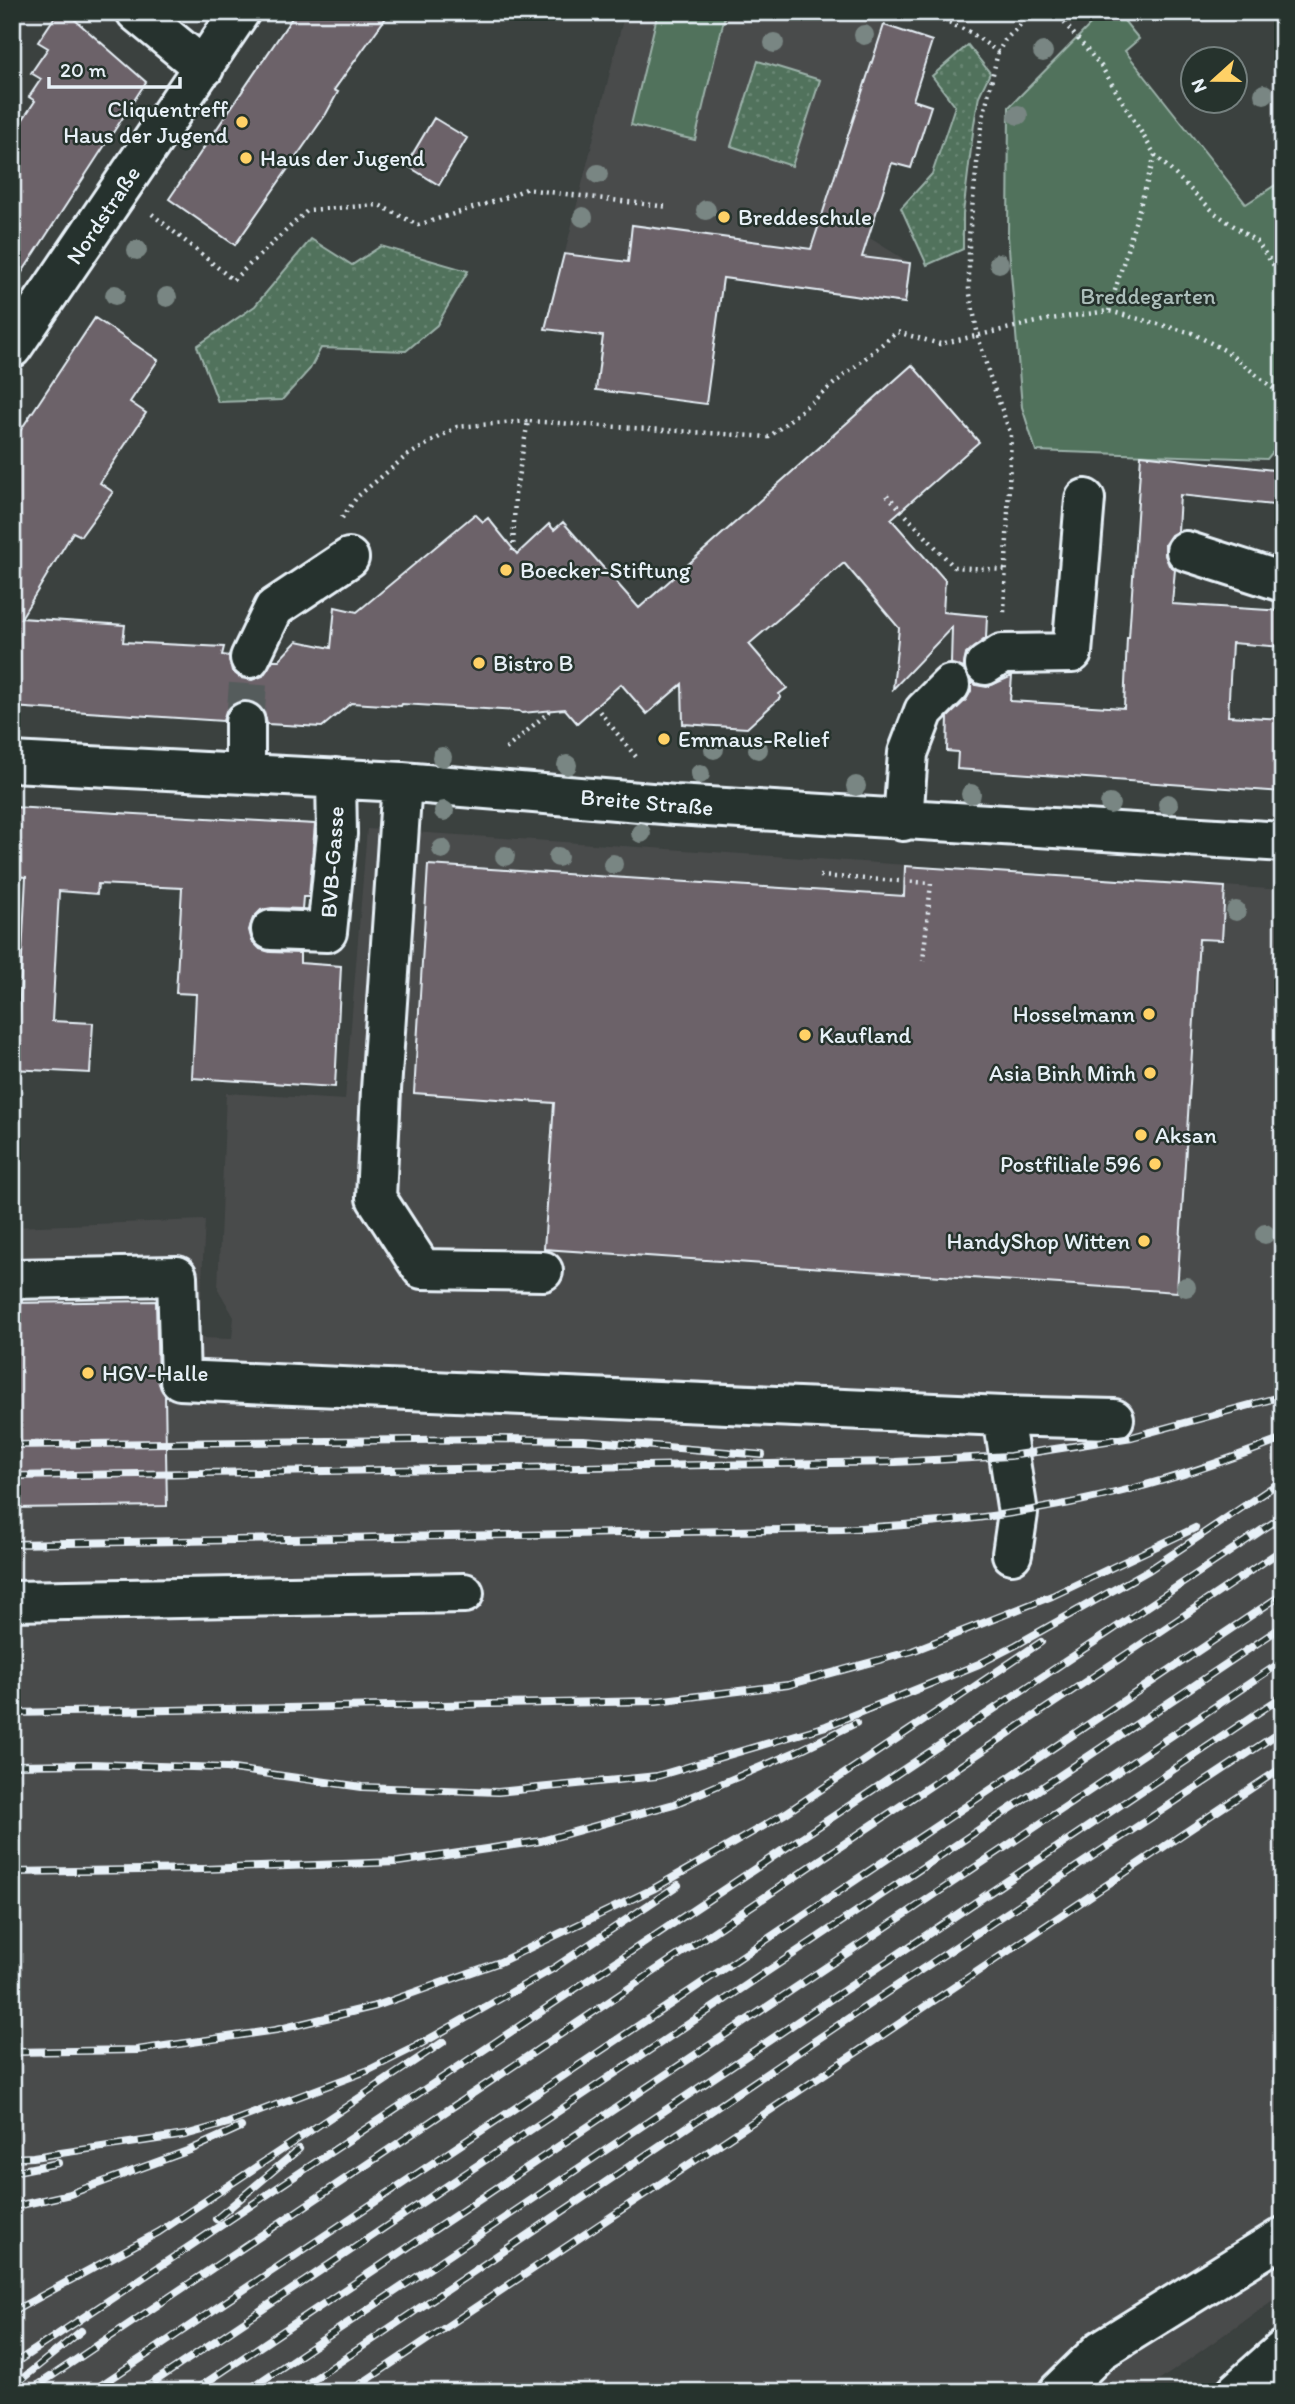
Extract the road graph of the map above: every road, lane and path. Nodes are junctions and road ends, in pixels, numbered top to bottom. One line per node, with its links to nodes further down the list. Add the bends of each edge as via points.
1 (136, 12): 7 (street)
2 (240, 12): 7 (street, Nordstraße)
3 (923, 12): 6 (path, via 971,32)
4 (1033, 12): 6 (path)
5 (1055, 12): 8 (path, via 1101,66)
6 (998, 52): 13 (path, via 981,127 969,236 970,289)
7 (204, 68): 9 (street, Nordstraße)
8 (1155, 155): 11 (path, via 1215,213 1257,242 1280,274); 12 (path)
9 (121, 189): 10 (path, via 233,280 308,210 379,205 418,225 526,189); 14 (street, Nordstraße)
10 (668, 207)
11 (1283, 302)
12 (1109, 311): 13 (path); 16 (path, via 1192,332 1226,351)
13 (978, 336): 17 (path, via 940,344 897,332 769,437); 23 (path, via 1011,435)
14 (12, 348)
15 (1283, 360): 16 (path)
16 (1281, 395)
17 (528, 421): 20 (path, via 515,495); 22 (path, via 457,427 405,457 357,497 327,539)
18 (887, 495): 23 (path, via 954,567)
19 (1085, 499): 26 (street, via 1072,653)
20 (513, 551)
21 (1186, 551): 24 (street)
22 (349, 558): 25 (street, via 274,608)
23 (1005, 570): 26 (path)
24 (1283, 582)
25 (250, 658)
26 (993, 660)
27 (950, 685): 35 (street, via 924,711 908,753)
28 (595, 706): 34 (path)
29 (245, 722): 31 (street)
30 (12, 762): 31 (street, Breite Straße)
31 (245, 774): 32 (street, Breite Straße)
32 (337, 778): 33 (street, Breite Straße); 38 (street, BVB-Gasse, via 337,834 327,932)
33 (402, 782): 34 (street, Breite Straße); 40 (street, via 376,1198 422,1269)
34 (675, 805): 35 (street, Breite Straße)
35 (903, 821): 36 (street, Breite Straße)
36 (1283, 842)
37 (820, 876): 39 (path, via 931,883)
38 (271, 930)
39 (923, 961)
40 (543, 1270)
41 (12, 1279): 42 (street, via 177,1276 180,1380)
42 (1003, 1416): 43 (street); 44 (street, via 1018,1513)
43 (1114, 1419)
44 (1012, 1554)
45 (464, 1593): 46 (street)
46 (12, 1601)
47 (1283, 2237): 50 (street, via 1101,2350)
48 (1282, 2351): 49 (street); 51 (street)
49 (1283, 2391)
50 (1058, 2392)
51 (1236, 2392)

